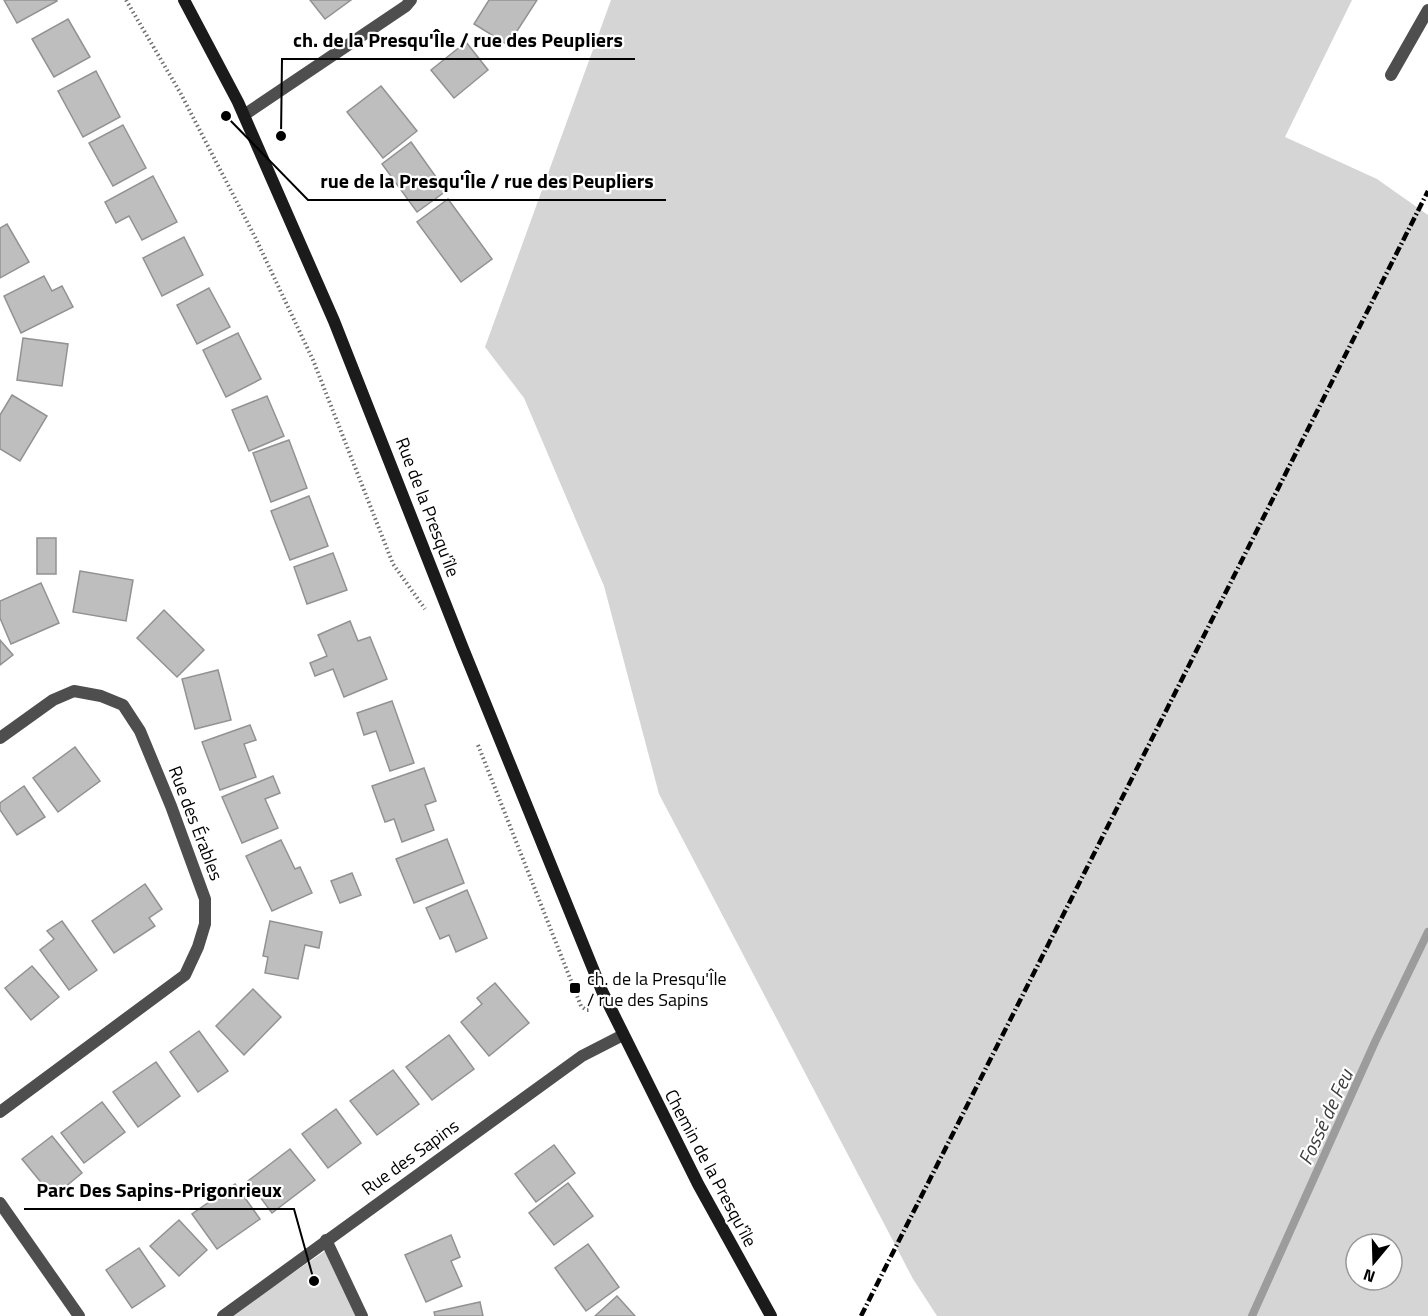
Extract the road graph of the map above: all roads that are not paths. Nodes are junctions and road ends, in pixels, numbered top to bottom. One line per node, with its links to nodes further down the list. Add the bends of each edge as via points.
1 (184, 0): 5 (street, Rue de la Presqu'île)
2 (411, 0): 5 (street)
3 (1428, 10): 4 (street)
4 (1391, 75)
5 (244, 115): 7 (street, Rue de la Presqu'île, via 334,321 571,917)
6 (0, 738): 8 (street, Rue des Érables, via 53,700 74,691 123,705 140,731 205,899 205,924 185,975)
7 (623, 1035): 10 (street, Rue des Sapins, via 582,1056); 14 (street, Chemin de la Presqu'île, via 698,1184)
8 (0, 1112)
9 (0, 1203): 11 (street)
10 (326, 1240): 12 (street, Rue des Sapins); 13 (street)
11 (79, 1316)
12 (223, 1316)
13 (362, 1316)
14 (771, 1316)

